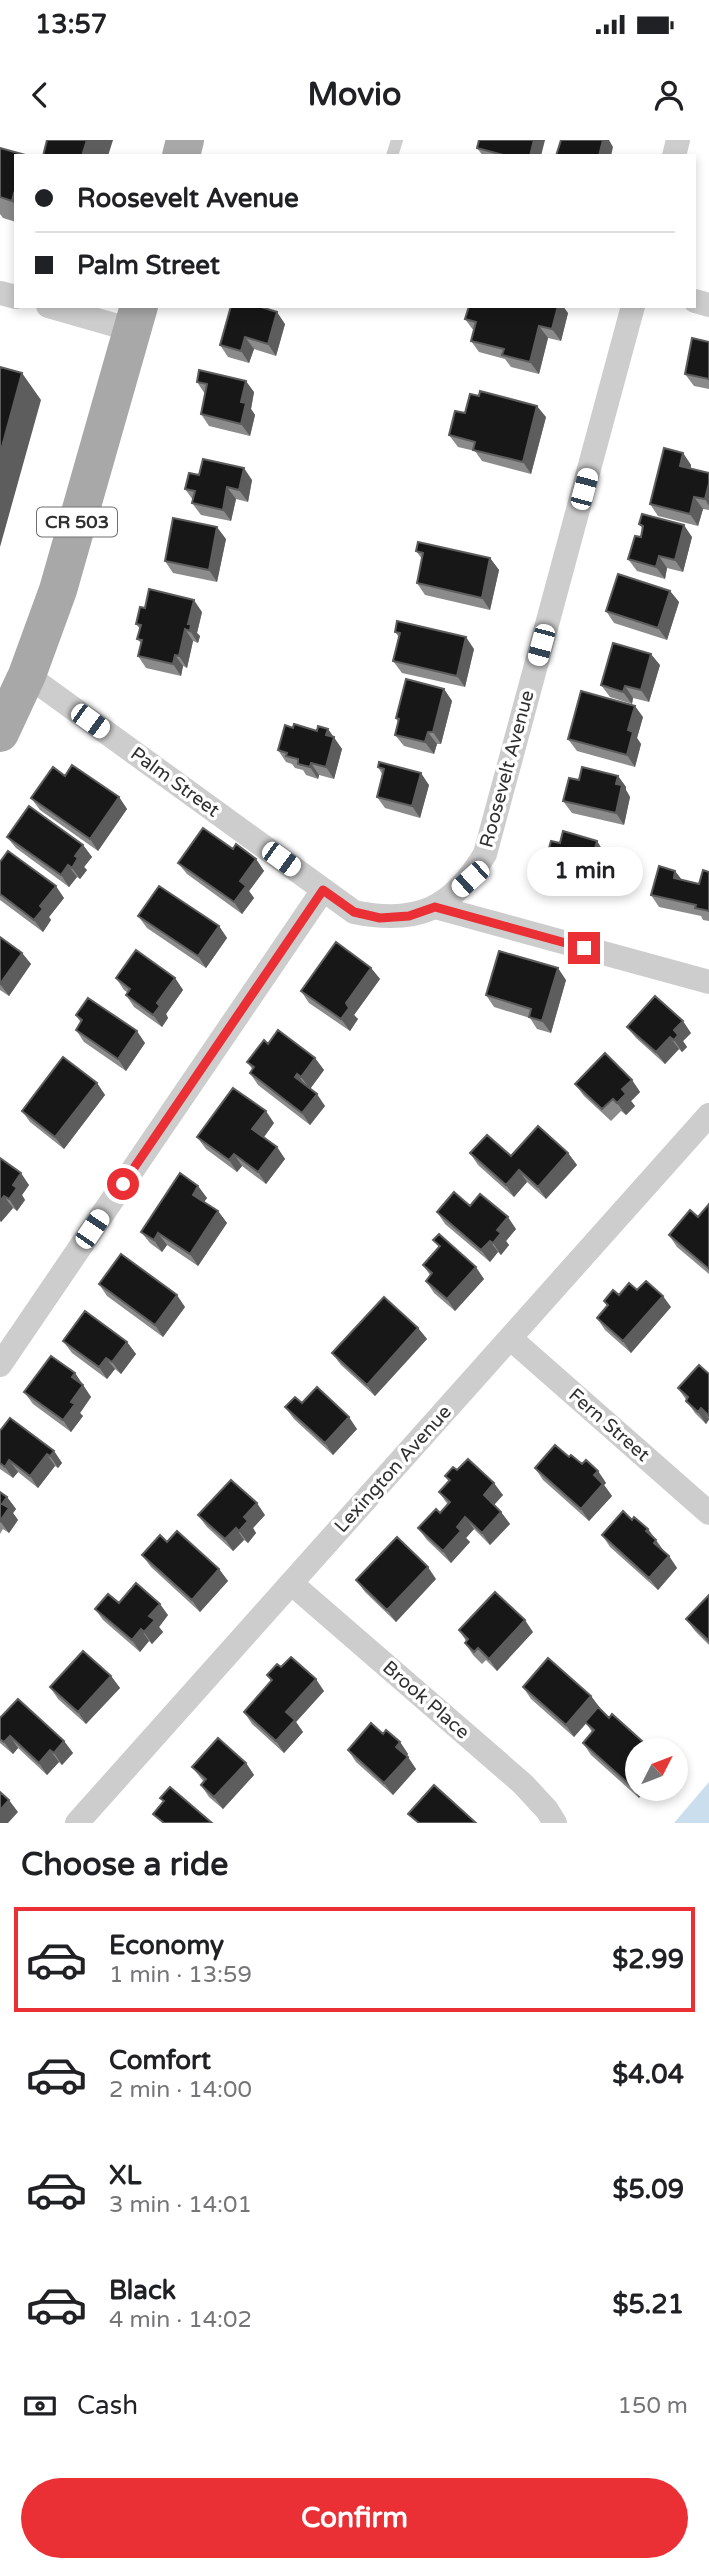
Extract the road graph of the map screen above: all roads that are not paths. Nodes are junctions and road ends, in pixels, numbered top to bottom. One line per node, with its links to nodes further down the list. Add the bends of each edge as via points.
1 (62, 308): 3 (street)
2 (632, 308): 7 (street, Roosevelt Avenue, via 485,854 470,879)
3 (135, 318): 4 (main road, CR 503, via 58,590)
4 (27, 675): 5 (main road, CR 503); 6 (street, Palm Street)
5 (0, 733)
6 (323, 890): 7 (street, Roosevelt Avenue, via 354,912 380,918 409,916); 11 (street)
7 (435, 907): 8 (street)
8 (709, 982)
9 (709, 1115): 10 (street, Lexington Avenue)
10 (510, 1338): 12 (street, Fern Street); 13 (street, Lexington Avenue)
11 (0, 1365)
12 (709, 1513)
13 (291, 1583): 14 (street, Lexington Avenue); 15 (street, Brook Place, via 523,1784)
14 (77, 1823)
15 (555, 1823)

